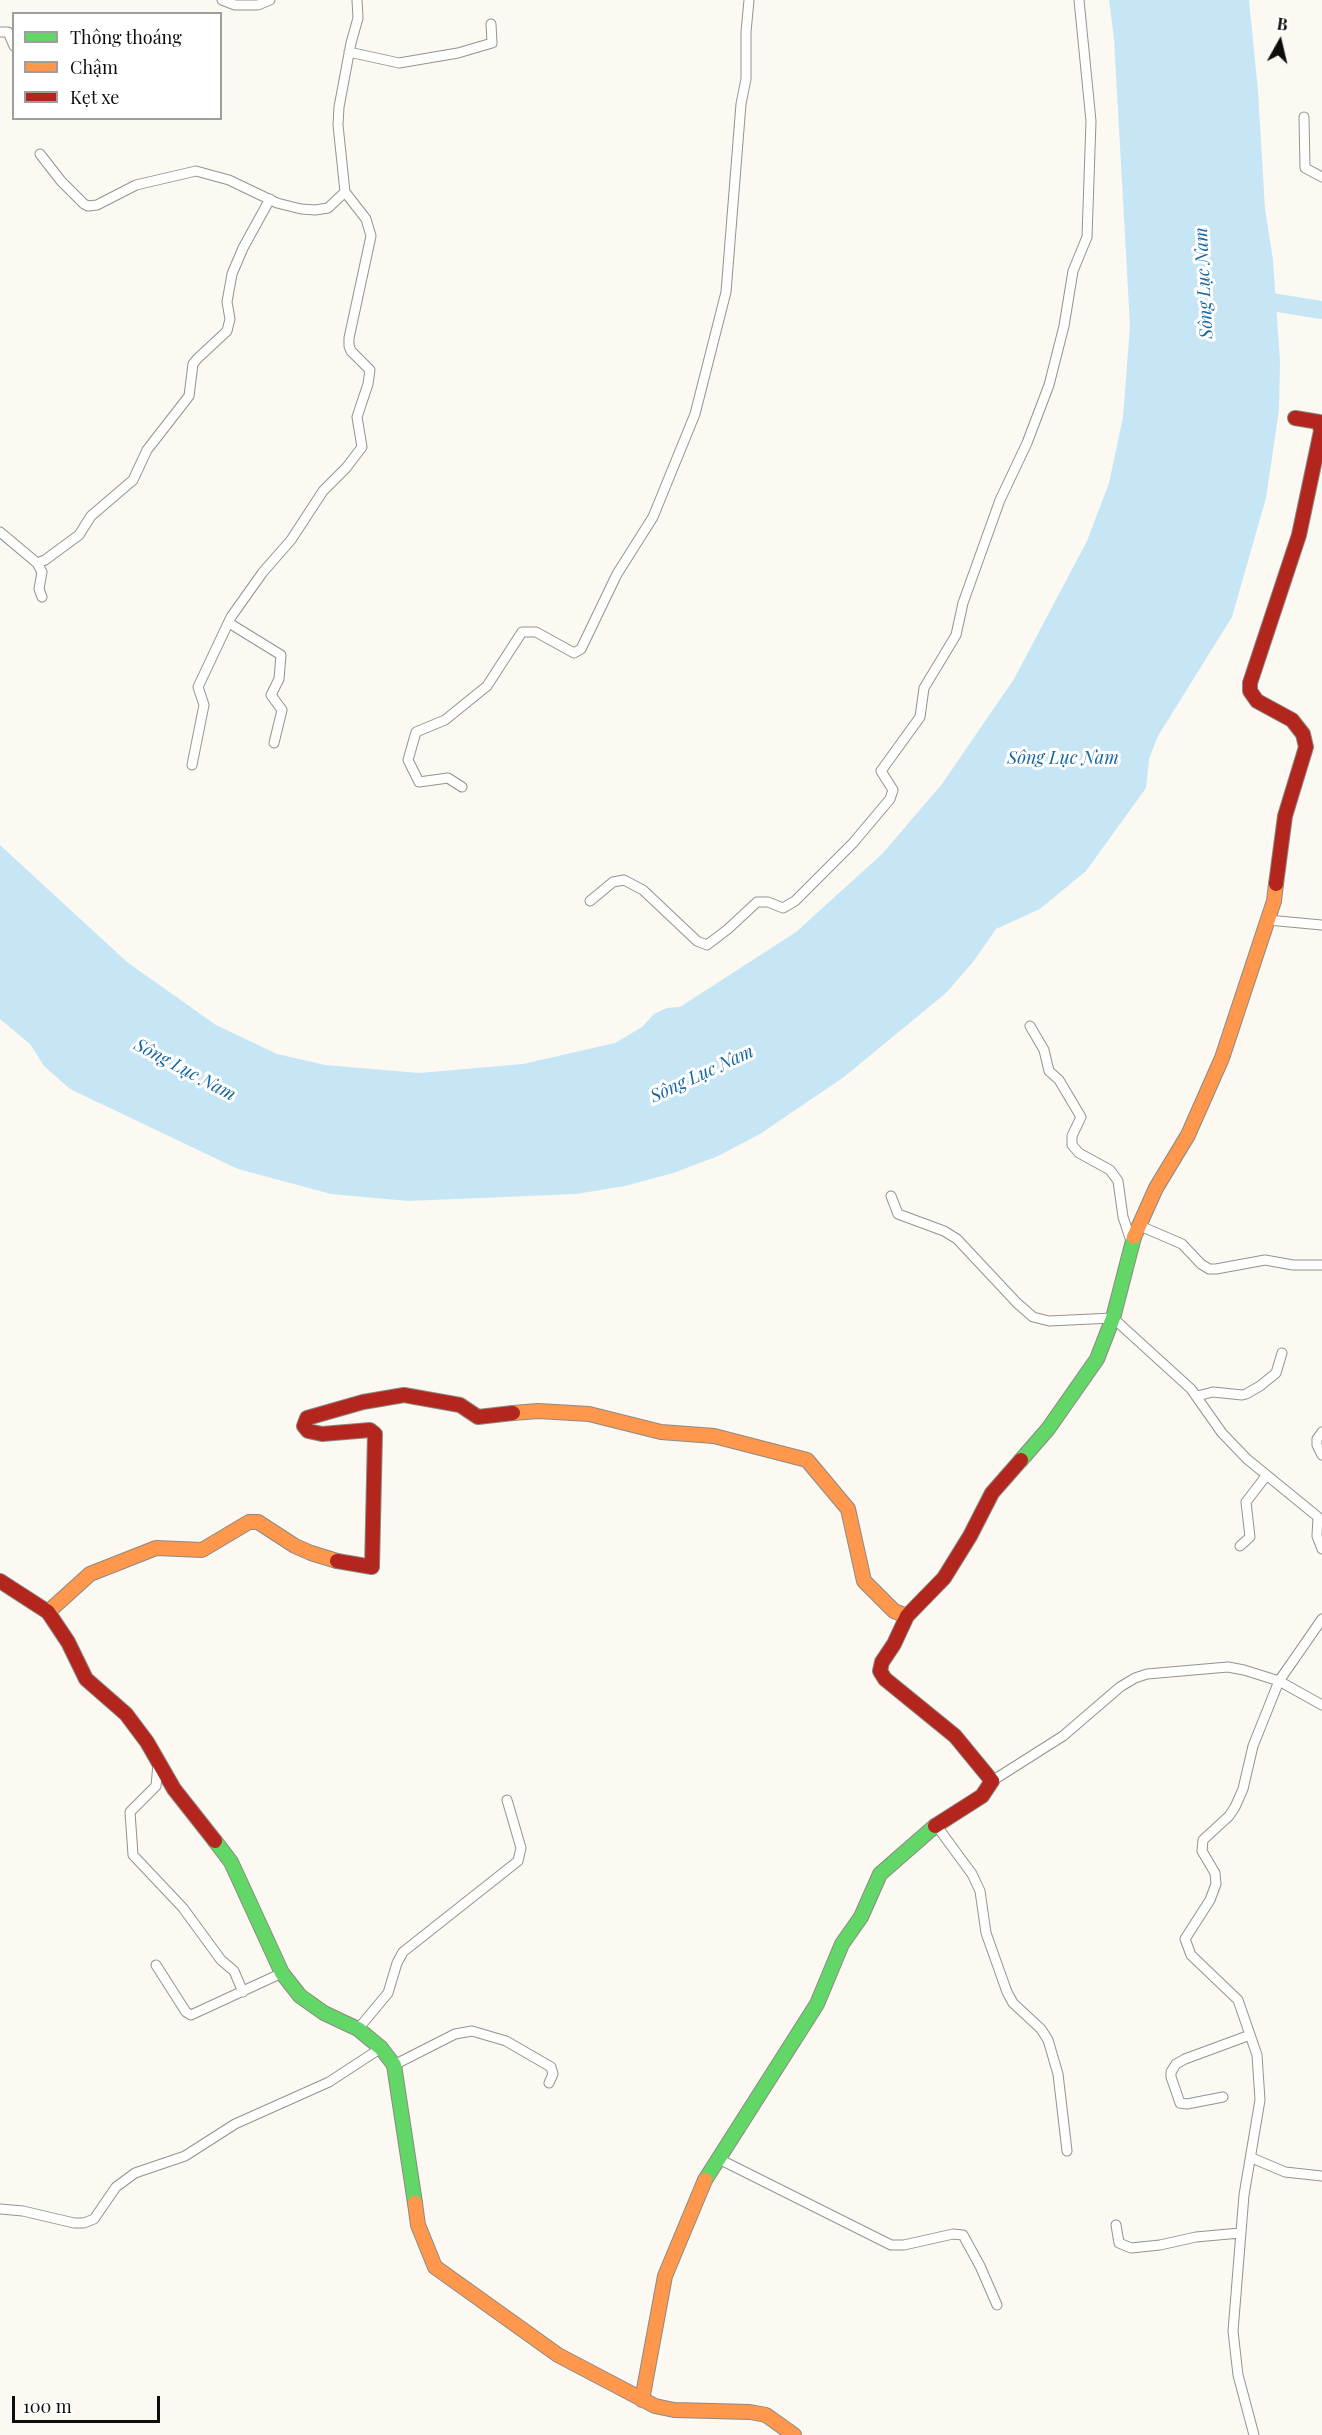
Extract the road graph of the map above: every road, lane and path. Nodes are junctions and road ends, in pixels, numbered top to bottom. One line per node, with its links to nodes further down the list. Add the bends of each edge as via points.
1 (222, 0): 2 (street, via 258,5)
2 (270, 0)
3 (357, 0): 9 (street, via 358,18)
4 (749, 0): 22 (street, via 746,79 726,292 695,414 653,517 617,574 581,649 574,653 536,632 522,632 487,686 445,720 416,732 408,760 419,782 448,778)
5 (1080, 0): 23 (street, via 1091,121 1087,237 1073,271 1049,385 1000,501 963,603 956,635 924,688 920,717 881,771 892,790 891,799 795,902 783,908 768,902 757,903 707,945 697,941 643,890 624,880 613,882)
6 (491, 24): 9 (street, via 492,43 458,53 399,63)
7 (0, 32): 8 (street, via 8,32)
8 (12, 41)
9 (349, 52): 13 (street, via 338,125)
10 (1304, 117): 12 (street, via 1305,168)
11 (40, 154): 14 (street, via 88,206 136,185 196,171 229,180)
12 (1322, 177)
13 (345, 192): 14 (street, via 328,208 315,210); 19 (street, via 366,219 371,236 349,338 351,351 370,370 357,417 362,447 323,491)
14 (270, 199): 17 (street, via 232,274 226,302 230,319 227,331 196,359 189,396 147,450 133,480 91,516 79,535)
15 (1295, 418): 24 (street, via 1319,422 1321,431 1299,535 1250,683 1252,696 1292,720 1306,742 1285,816 1276,891)
16 (0, 531): 17 (street)
17 (37, 563): 18 (street, via 42,572)
18 (42, 597)
19 (229, 622): 20 (street, via 281,655 279,679 271,695 282,710); 21 (street, via 198,687 204,705)
20 (274, 743)
21 (192, 765)
22 (462, 787)
23 (590, 901)
24 (1268, 920): 25 (street); 28 (street, via 1222,1058 1188,1135)
25 (1322, 925)
26 (1030, 1026): 29 (street, via 1044,1050 1049,1071 1059,1080 1081,1117 1072,1145 1110,1170 1118,1181)
27 (891, 1196): 31 (street, via 898,1214 957,1239 1033,1317 1049,1322)
28 (1138, 1225): 29 (street); 30 (street, via 1182,1244 1209,1269 1265,1260)
29 (1132, 1244): 31 (street)
30 (1322, 1265)
31 (1113, 1318): 33 (street); 42 (street, via 1097,1359 1080,1386 996,1487 944,1578)
32 (1282, 1353): 33 (street, via 1276,1373 1246,1394 1213,1392)
33 (1197, 1396): 36 (street, via 1230,1442)
34 (1322, 1432): 35 (street, via 1317,1440)
35 (1322, 1455)
36 (1266, 1476): 37 (street); 38 (street, via 1246,1502 1250,1538)
37 (1320, 1516): 39 (street, via 1317,1536)
38 (1240, 1546)
39 (1322, 1549)
40 (0, 1581): 41 (street)
41 (48, 1612): 42 (street, via 90,1574 156,1548 202,1550 249,1522 258,1522 311,1553 372,1567 375,1434 370,1430 322,1434 308,1431 304,1422 363,1402 404,1395 460,1405 478,1417 538,1411 589,1414 662,1432 714,1436 807,1460 848,1509 864,1581 894,1611); 46 (street, via 86,1679 126,1714)
42 (907, 1616): 47 (street, via 882,1662 881,1676 955,1736)
43 (1322, 1619): 44 (street)
44 (1279, 1681): 45 (street); 47 (street, via 1228,1667 1135,1678 1063,1736); 54 (street, via 1253,1746 1235,1807 1203,1840 1202,1851 1215,1873 1216,1884 1185,1939 1191,1955 1238,2000)
45 (1322, 1705)
46 (158, 1764): 51 (street, via 231,1862); 52 (street, via 156,1786 130,1812 133,1855 234,1971)
47 (992, 1781): 49 (street, via 976,1801)
48 (507, 1800): 53 (street, via 520,1848 518,1861 403,1952 388,1993)
49 (936, 1825): 59 (street, via 980,1891 986,1933 1007,1992 1048,2040 1058,2074); 60 (street, via 880,1874 861,1917 842,1944 817,2004)
50 (156, 1965): 52 (street, via 188,2014 195,2015)
51 (282, 1973): 52 (street); 53 (street, via 300,1996)
52 (243, 1992)
53 (358, 2029): 55 (street)
54 (1250, 2035): 58 (street, via 1173,2067 1171,2077 1180,2103); 61 (street, via 1257,2055 1260,2100)
55 (381, 2048): 56 (street); 63 (street, via 329,2082 235,2124 185,2156 135,2173 116,2187 94,2218 84,2223)
56 (394, 2065): 57 (street, via 455,2034 472,2031 506,2041 551,2067); 67 (street, via 418,2225 435,2267 558,2355)
57 (549, 2083)
58 (1223, 2097)
59 (1067, 2151)
60 (717, 2158): 66 (street, via 891,2245 963,2235); 67 (street, via 702,2183 664,2276)
61 (1252, 2158): 62 (street, via 1286,2172); 65 (street)
62 (1322, 2176)
63 (0, 2209)
64 (1116, 2225): 65 (street, via 1119,2243 1131,2248)
65 (1240, 2233): 69 (street, via 1233,2342)
66 (997, 2305)
67 (642, 2400): 68 (street, via 674,2410 766,2415)
68 (794, 2435)
69 (1254, 2435)

